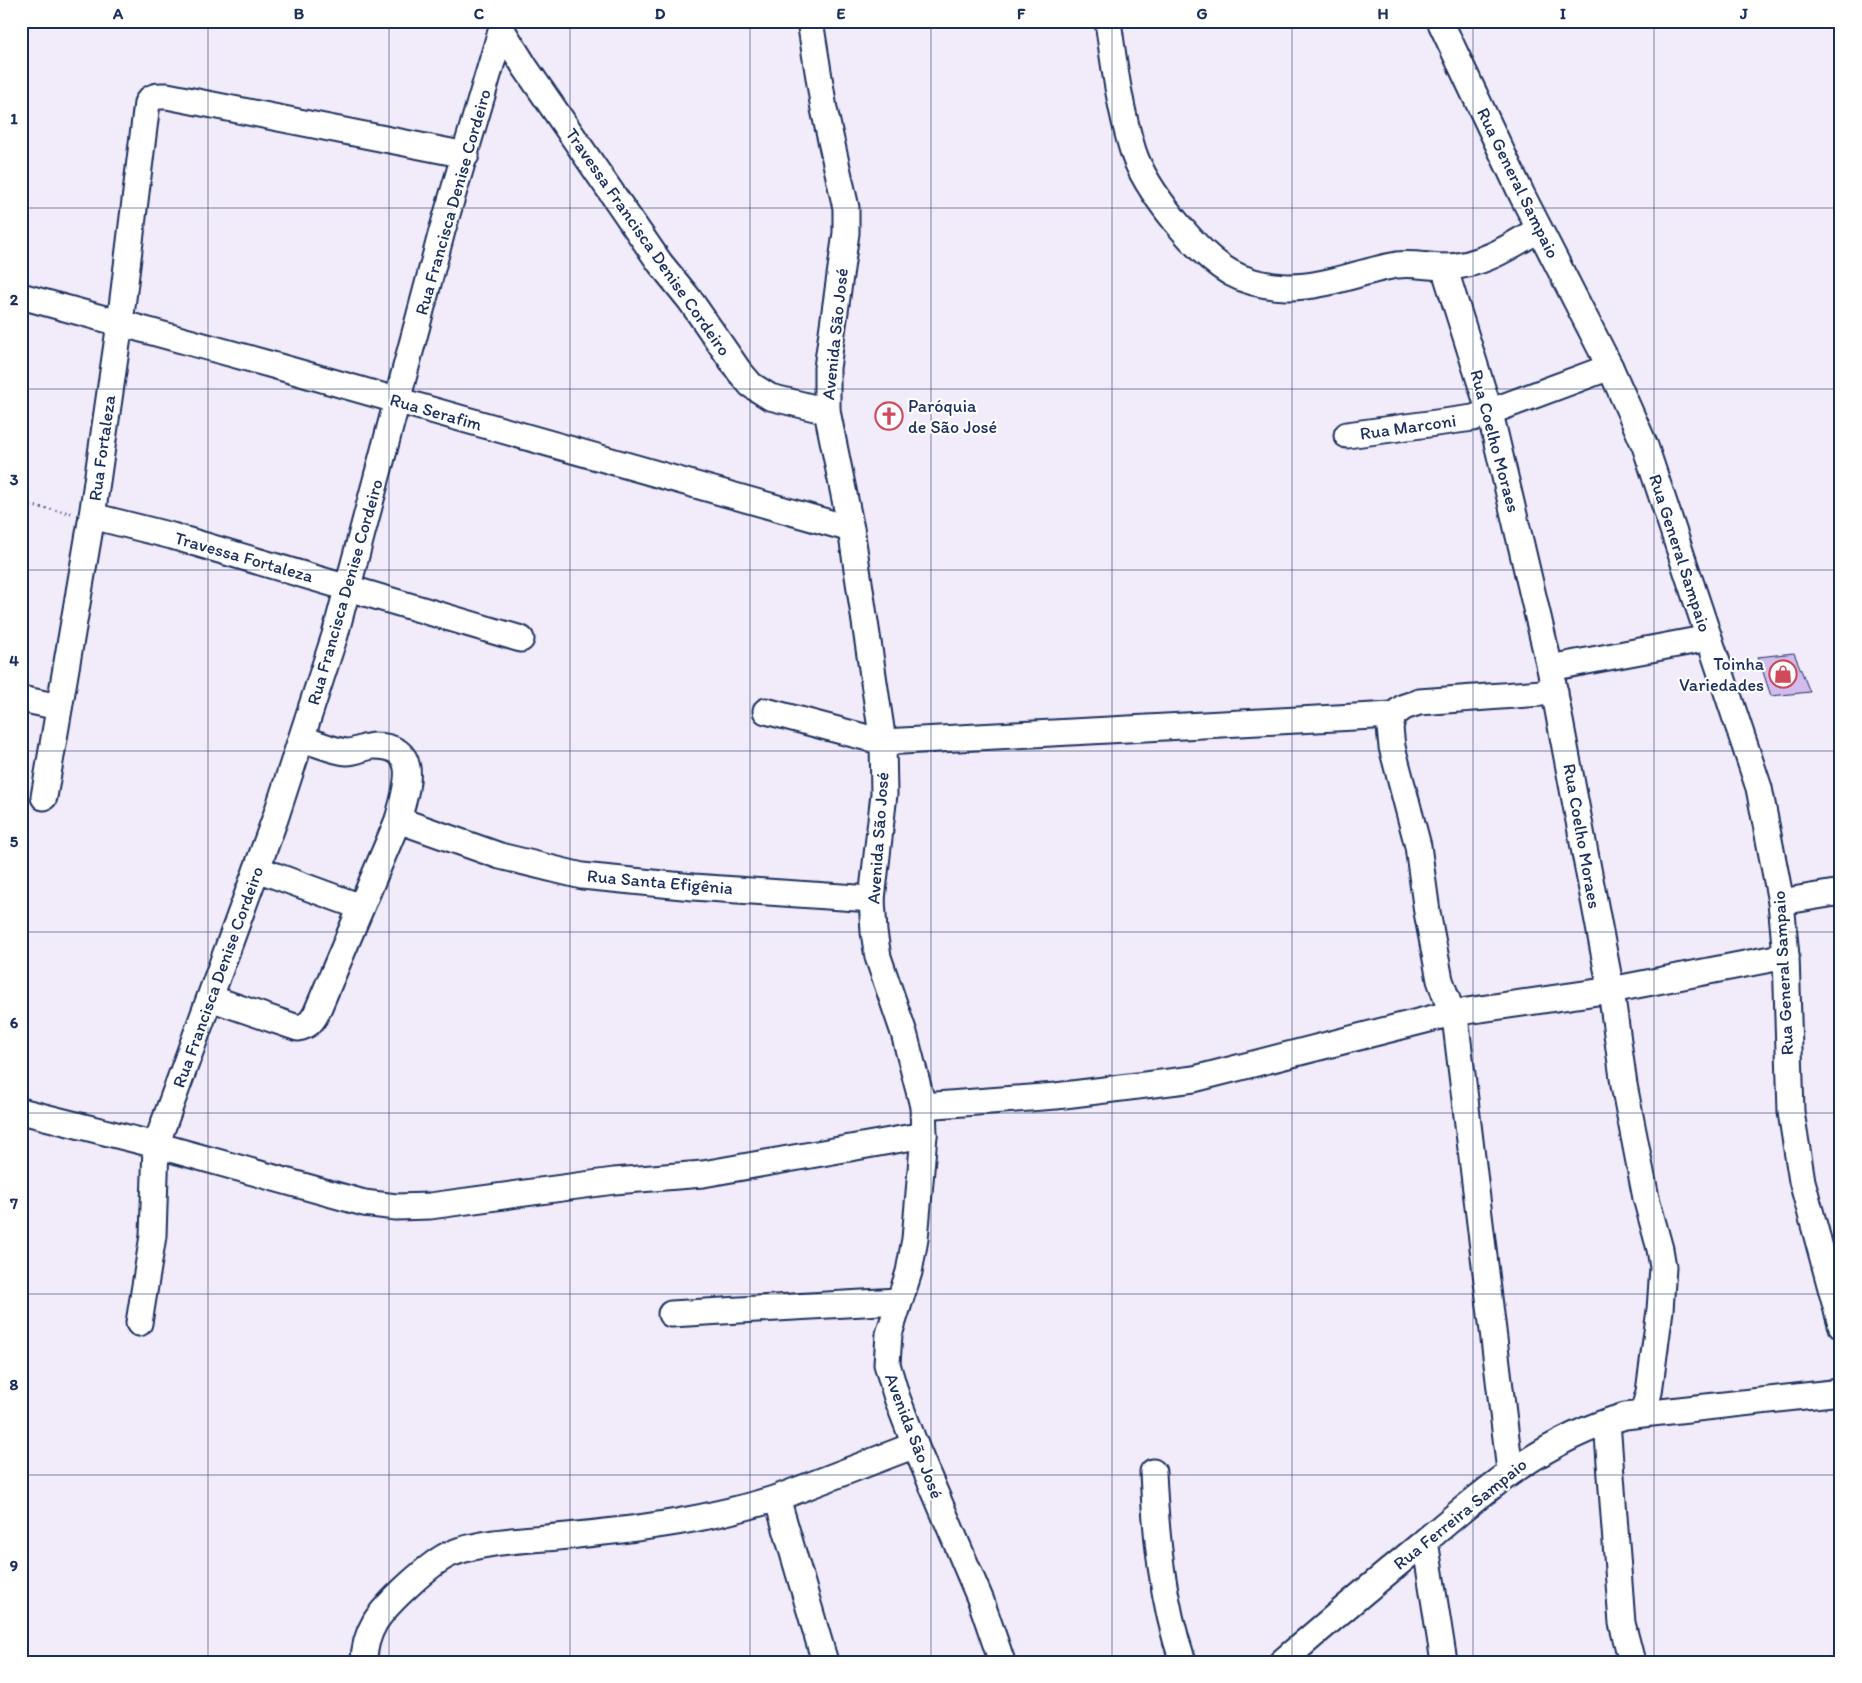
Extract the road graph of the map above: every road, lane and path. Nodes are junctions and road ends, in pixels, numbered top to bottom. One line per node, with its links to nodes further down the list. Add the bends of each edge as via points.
1 (810, 21): 12 (street, Avenida São José, via 846,208 846,233 828,368)
2 (1108, 21): 7 (street, via 1133,152 1143,173 1182,227 1216,262 1239,277 1285,287 1330,282 1397,265)
3 (1440, 21): 6 (street, Rua General Sampaio)
4 (503, 26): 5 (street, Rua Francisca Denise Cordeiro); 12 (street, Travessa Francisca Denise Cordeiro, via 525,67 738,371 751,385 770,397)
5 (466, 155): 9 (street, Rua Fortaleza, via 168,96 150,98 145,108); 11 (street, Rua Francisca Denise Cordeiro, via 442,231)
6 (1539, 229): 7 (street, via 1495,255 1471,264); 10 (street, Rua General Sampaio)
7 (1444, 267): 13 (street, Rua Coelho Moraes)
8 (21, 296): 9 (street, Rua Serafim)
9 (120, 323): 11 (street, Rua Serafim); 16 (street, Rua Fortaleza)
10 (1610, 367): 13 (street, Rua Marconi); 19 (street, Rua General Sampaio, via 1645,446)
11 (398, 402): 17 (street, Rua Serafim); 18 (street, Rua Francisca Denise Cordeiro)
12 (827, 411): 17 (street, Avenida São José)
13 (1490, 413): 14 (street, Rua Marconi, via 1444,423); 21 (street, Rua Coelho Moraes)
14 (1347, 435)
15 (21, 504): 16 (path)
16 (92, 516): 18 (street, Travessa Fortaleza); 24 (street, Rua Fortaleza)
17 (851, 529): 28 (street, Avenida São José)
18 (348, 588): 20 (street, Travessa Fortaleza); 27 (street, Rua Francisca Denise Cordeiro)
19 (1709, 638): 21 (street); 34 (street, Rua General Sampaio, via 1759,788)
20 (521, 639)
21 (1550, 668): 22 (street, Rua Coelho Moraes)
22 (1555, 692): 26 (street, via 1418,702); 37 (street, Rua Coelho Moraes)
23 (21, 699): 24 (street)
24 (59, 707): 29 (street, Rua Fortaleza)
25 (766, 711): 28 (street)
26 (1393, 715): 28 (street); 39 (street, via 1390,728 1392,748 1418,846 1440,980)
27 (302, 739): 30 (street, via 342,751 356,752 380,746 403,755 408,771); 31 (street, Rua Francisca Denise Cordeiro)
28 (883, 742): 33 (street, Avenida São José, via 884,794)
29 (44, 797)
30 (398, 820): 33 (street, Rua Santa Efigênia, via 538,867 582,876); 35 (street)
31 (257, 869): 35 (street); 38 (street, Rua Francisca Denise Cordeiro)
32 (1841, 892): 34 (street)
33 (872, 899): 40 (street, Avenida São José, via 878,957 904,1033)
34 (1781, 902): 36 (street, Rua General Sampaio)
35 (361, 907): 38 (street, via 316,1014 306,1026 298,1028)
36 (1786, 956): 37 (street); 46 (street, Rua General Sampaio, via 1791,1112 1802,1181)
37 (1611, 990): 39 (street); 49 (street, Rua Coelho Moraes, via 1624,1085 1662,1267 1653,1369)
38 (210, 998): 43 (street, Rua Francisca Denise Cordeiro)
39 (1453, 1014): 40 (street, via 1194,1079 1056,1096); 52 (street)
40 (923, 1106): 42 (street, Avenida São José)
41 (21, 1110): 43 (street)
42 (924, 1135): 43 (street, via 726,1171 614,1181 430,1206 396,1207 364,1203); 44 (street, Avenida São José, via 915,1239 909,1272)
43 (156, 1145): 47 (street, Rua Francisca Denise Cordeiro, via 153,1236)
44 (898, 1301): 45 (street); 51 (street, Avenida São José, via 888,1334 888,1364)
45 (671, 1314)
46 (1839, 1315)
47 (139, 1323)
48 (1841, 1392): 49 (street, Rua Ferreira Sampaio)
49 (1643, 1413): 50 (street, Rua Ferreira Sampaio)
50 (1606, 1422): 52 (street, Rua Ferreira Sampaio, via 1541,1452); 62 (street, via 1622,1623)
51 (915, 1445): 54 (street); 58 (street, Avenida São José)
52 (1510, 1471): 55 (street, Rua Ferreira Sampaio)
53 (1152, 1472): 59 (street, via 1159,1553)
54 (777, 1498): 56 (street, via 672,1525 467,1548 449,1554 434,1563 376,1621 369,1634); 57 (street)
55 (1425, 1541): 60 (street, Rua Ferreira Sampaio); 61 (street)
56 (364, 1662)
57 (825, 1662)
58 (1002, 1662)
59 (1183, 1662)
60 (1282, 1662)
61 (1444, 1662)
62 (1632, 1662)

